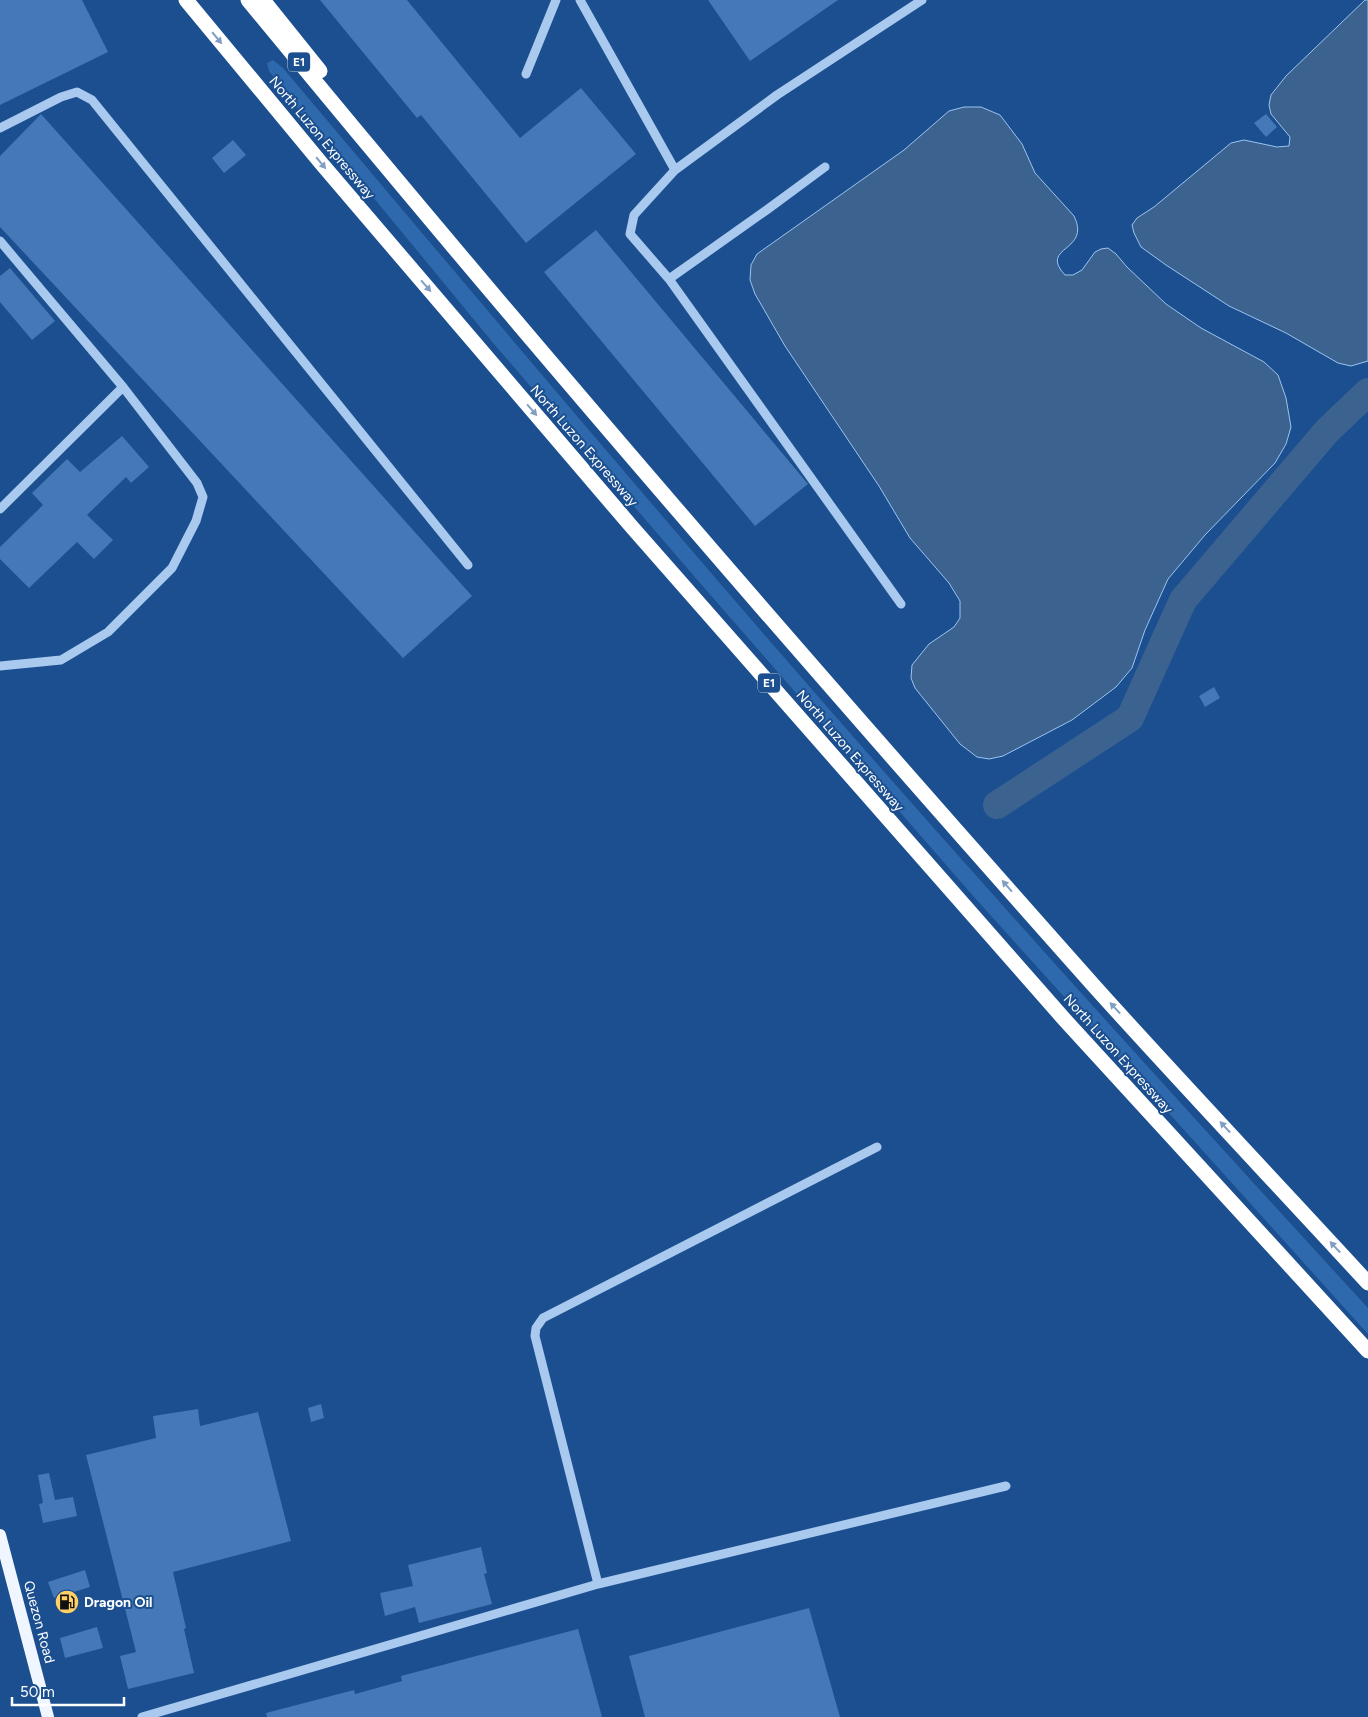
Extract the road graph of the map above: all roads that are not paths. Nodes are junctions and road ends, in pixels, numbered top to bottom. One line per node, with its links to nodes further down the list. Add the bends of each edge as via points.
1 (186, 0): 21 (highway, North Luzon Expressway / E1, one-way to 21, via 638,533 1064,1019)
2 (248, 0): 8 (highway, North Luzon Expressway / E1)
3 (263, 0): 8 (highway, via 325,78)
4 (556, 0): 7 (lane)
5 (580, 0): 11 (lane)
6 (922, 0): 11 (lane, via 777,95)
7 (526, 74)
8 (350, 124): 20 (highway, North Luzon Expressway / E1, one-way to 8, via 1058,944 656,486)
9 (0, 128): 16 (lane, via 60,97 78,92 92,100)
10 (824, 167): 13 (lane)
11 (675, 170): 13 (lane, via 634,215 630,234)
12 (0, 241): 14 (lane)
13 (668, 279): 17 (lane)
14 (123, 387): 15 (lane); 18 (lane, via 198,483 203,497 196,521 172,568 108,632 61,660)
15 (0, 509)
16 (468, 565)
17 (901, 604)
18 (0, 666)
19 (878, 1147): 24 (lane, via 543,1318 536,1328 535,1336)
20 (1368, 1283)
21 (1368, 1351)
22 (1006, 1486): 24 (lane)
23 (0, 1535): 25 (main road, Quezon Road)
24 (598, 1584): 26 (lane)
25 (48, 1717)
26 (142, 1717)

